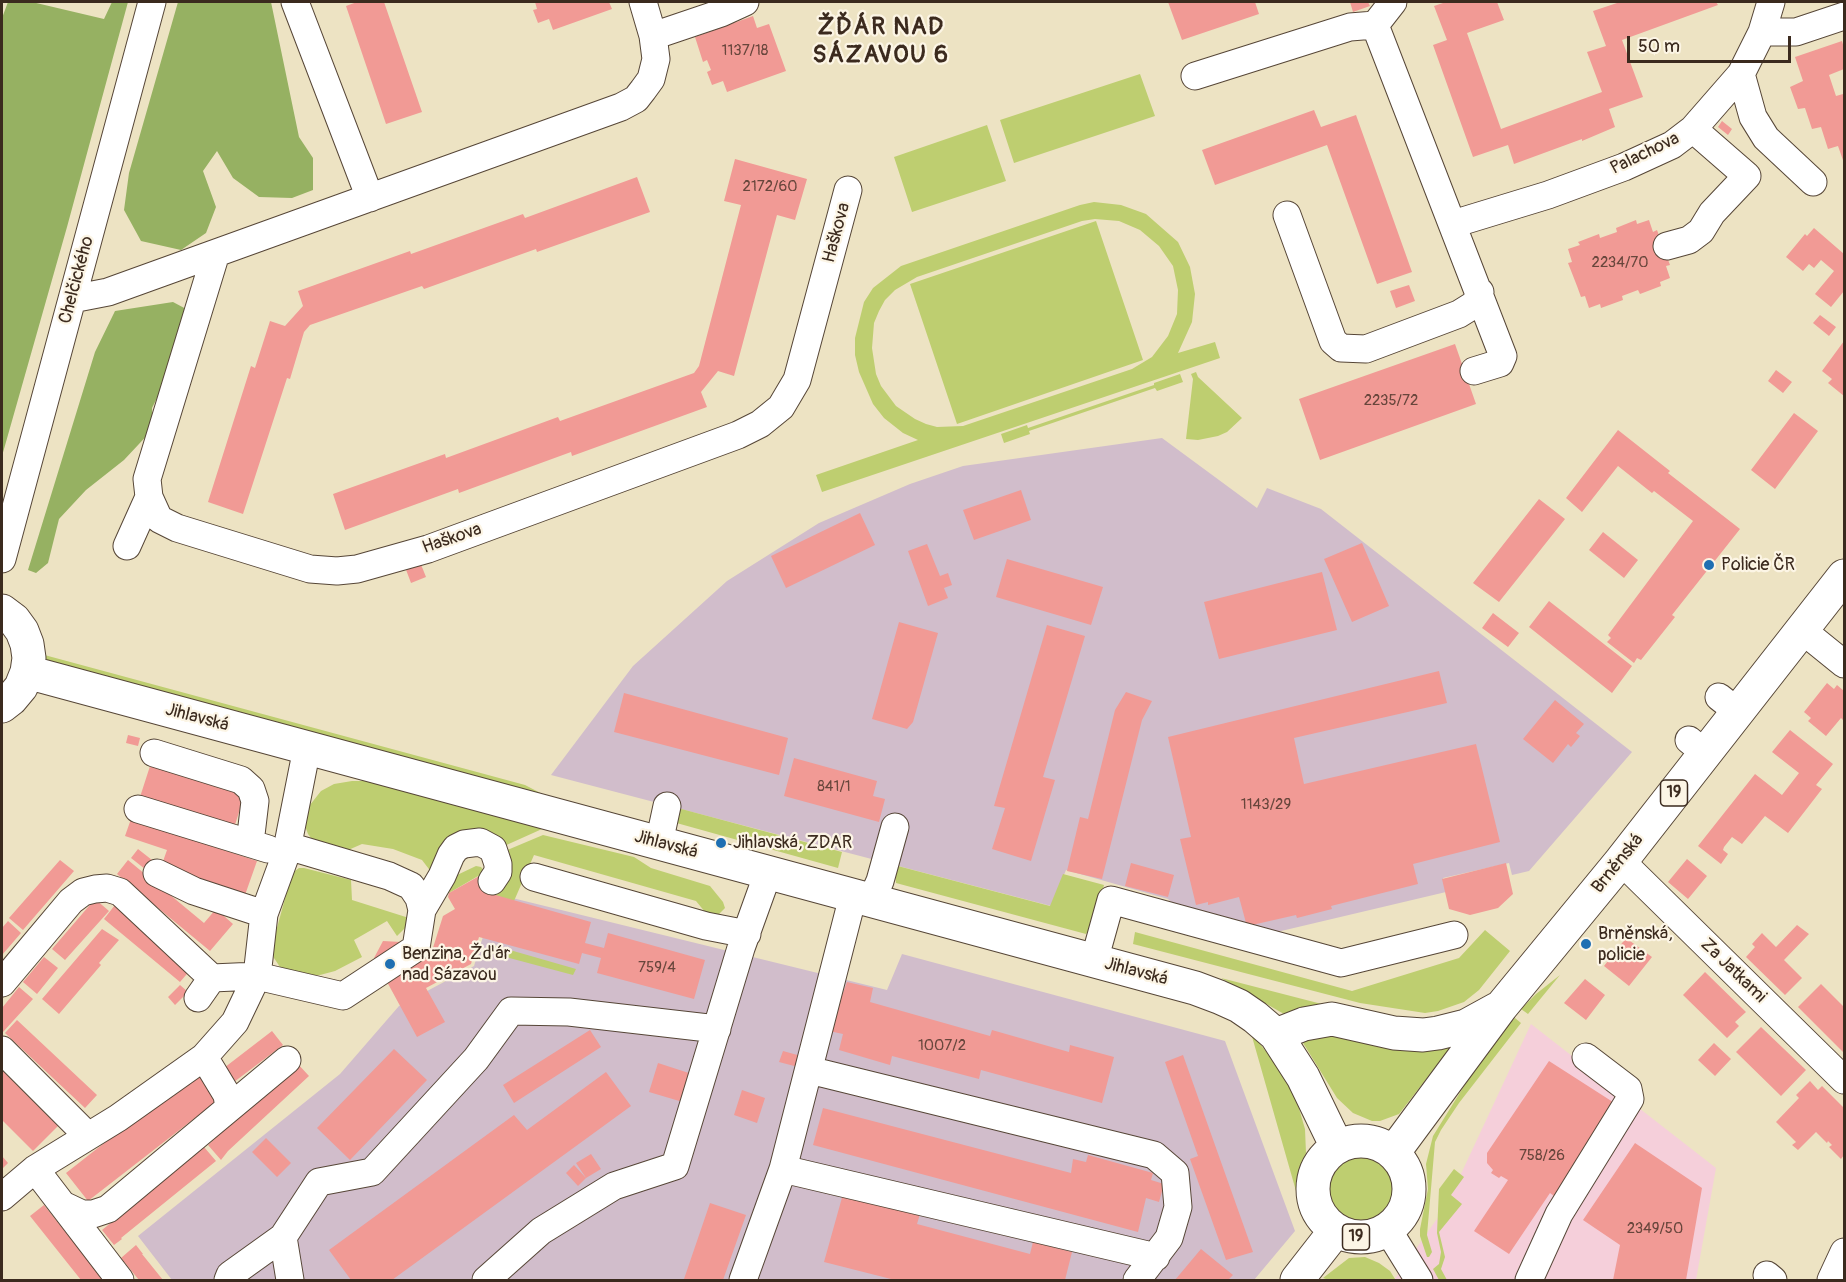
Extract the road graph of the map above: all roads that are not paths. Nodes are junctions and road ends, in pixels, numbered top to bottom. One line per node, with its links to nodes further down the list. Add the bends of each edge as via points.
1 (152, 2): 22 (street, Chelčického)
2 (295, 2): 16 (street)
3 (643, 2): 10 (street)
4 (745, 2): 10 (street)
5 (1393, 2): 8 (street)
6 (1771, 2): 9 (street, Palachova)
7 (1845, 16): 9 (street, via 1796,32)
8 (1375, 25): 12 (street, via 1350,27); 18 (street)
9 (1762, 32): 11 (street, Palachova)
10 (653, 36): 16 (street, via 656,59 651,79 636,99)
11 (1741, 74): 13 (street, Palachova); 14 (street, via 1753,117 1766,138)
12 (1195, 76)
13 (1693, 129): 18 (street, Palachova, via 1672,145 1624,166 1548,195); 19 (street, via 1748,176 1712,213 1701,231 1689,240)
14 (1813, 182)
15 (848, 190): 24 (street, Haškova, via 797,380 781,407 738,435 428,549 357,569 310,569 177,528 159,519)
16 (370, 198): 20 (street)
17 (1287, 215): 21 (street, via 1333,341 1341,348 1366,349 1459,314 1475,304)
18 (1453, 224): 21 (street)
19 (1666, 246)
20 (216, 253): 22 (street, via 108,292); 24 (street, via 147,479)
21 (1480, 292): 23 (street, via 1503,356 1500,363)
22 (72, 299): 26 (street, Chelčického)
23 (1473, 371)
24 (149, 497): 25 (street)
25 (127, 546)
26 (2, 558)
27 (1845, 576): 29 (main road, Brněnská / 19)
28 (2, 611): 31 (main road, via 14,620 25,638 29,651)
29 (1802, 630): 30 (street); 41 (main road, Brněnská / 19, via 1729,704)
30 (1845, 664)
31 (27, 672): 32 (main road, via 17,693); 33 (main road, Jihlavská)
32 (2, 706)
33 (307, 748): 39 (main road, Jihlavská); 40 (street)
34 (154, 753): 38 (street, via 241,780 251,789 255,801)
35 (667, 806): 39 (street)
36 (138, 809): 38 (street)
37 (895, 827): 46 (street, via 880,881)
38 (250, 843): 40 (street)
39 (659, 843): 43 (main road, Jihlavská)
40 (287, 850): 47 (street, via 389,876 411,886); 48 (street)
41 (1621, 861): 54 (main road, Brněnská / 19); 62 (street, Za Jatkami)
42 (157, 873): 48 (street, via 194,891)
43 (768, 873): 46 (main road, Jihlavská); 49 (street)
44 (534, 878): 49 (street)
45 (492, 881): 47 (street, via 498,864 492,849 480,842 464,844 451,855)
46 (862, 898): 51 (main road, Jihlavská); 61 (street)
47 (422, 910): 52 (street, via 416,948 343,996)
48 (264, 914): 52 (street)
49 (747, 934): 55 (street)
50 (1454, 935): 51 (street, via 1341,963 1111,900)
51 (1094, 961): 56 (main road, Jihlavská, via 1219,997 1256,1017)
52 (257, 976): 53 (street, via 205,988 120,892 95,888 70,901); 58 (street, via 235,1022)
53 (2, 984)
54 (1501, 1007): 56 (main road, via 1466,1026 1438,1034 1394,1033 1332,1019); 66 (main road, Brněnská / 19)
55 (717, 1029): 73 (street, via 569,1012 511,1011 476,1059 372,1172 319,1182); 76 (street, via 675,1166 614,1186 541,1231)
56 (1276, 1035): 65 (main road, Jihlavská, via 1303,1077)
57 (2, 1050): 64 (street)
58 (204, 1057): 63 (street, via 227,1095); 64 (street)
59 (1586, 1057): 84 (street, via 1628,1089 1630,1099 1559,1214)
60 (287, 1060): 63 (street)
61 (809, 1070): 68 (street); 75 (street, via 1154,1155 1175,1173 1178,1207 1169,1238)
62 (1845, 1080)
63 (229, 1108): 70 (street, via 108,1209 82,1214)
64 (87, 1136): 67 (street)
65 (1337, 1147): 66 (main road, via 1353,1141 1370,1141); 71 (main road, 19, via 1319,1165 1313,1186 1319,1213)
66 (1393, 1153): 72 (main road, 19, via 1405,1168 1409,1192 1405,1210)
67 (35, 1169): 69 (street); 70 (street)
68 (783, 1169): 75 (street); 80 (street)
69 (2, 1197)
70 (63, 1204): 77 (street)
71 (1336, 1230): 72 (main road, 19, via 1348,1236 1367,1237); 82 (main road, 19)
72 (1388, 1230): 83 (street)
73 (283, 1238): 78 (street, via 230,1275); 79 (street)
74 (1845, 1252): 85 (street)
75 (1156, 1257): 81 (street)
76 (490, 1279)
77 (120, 1281)
78 (228, 1281)
79 (290, 1281)
80 (743, 1281)
81 (1137, 1281)
82 (1297, 1281)
83 (1419, 1281)
84 (1529, 1281)
85 (1831, 1281)

